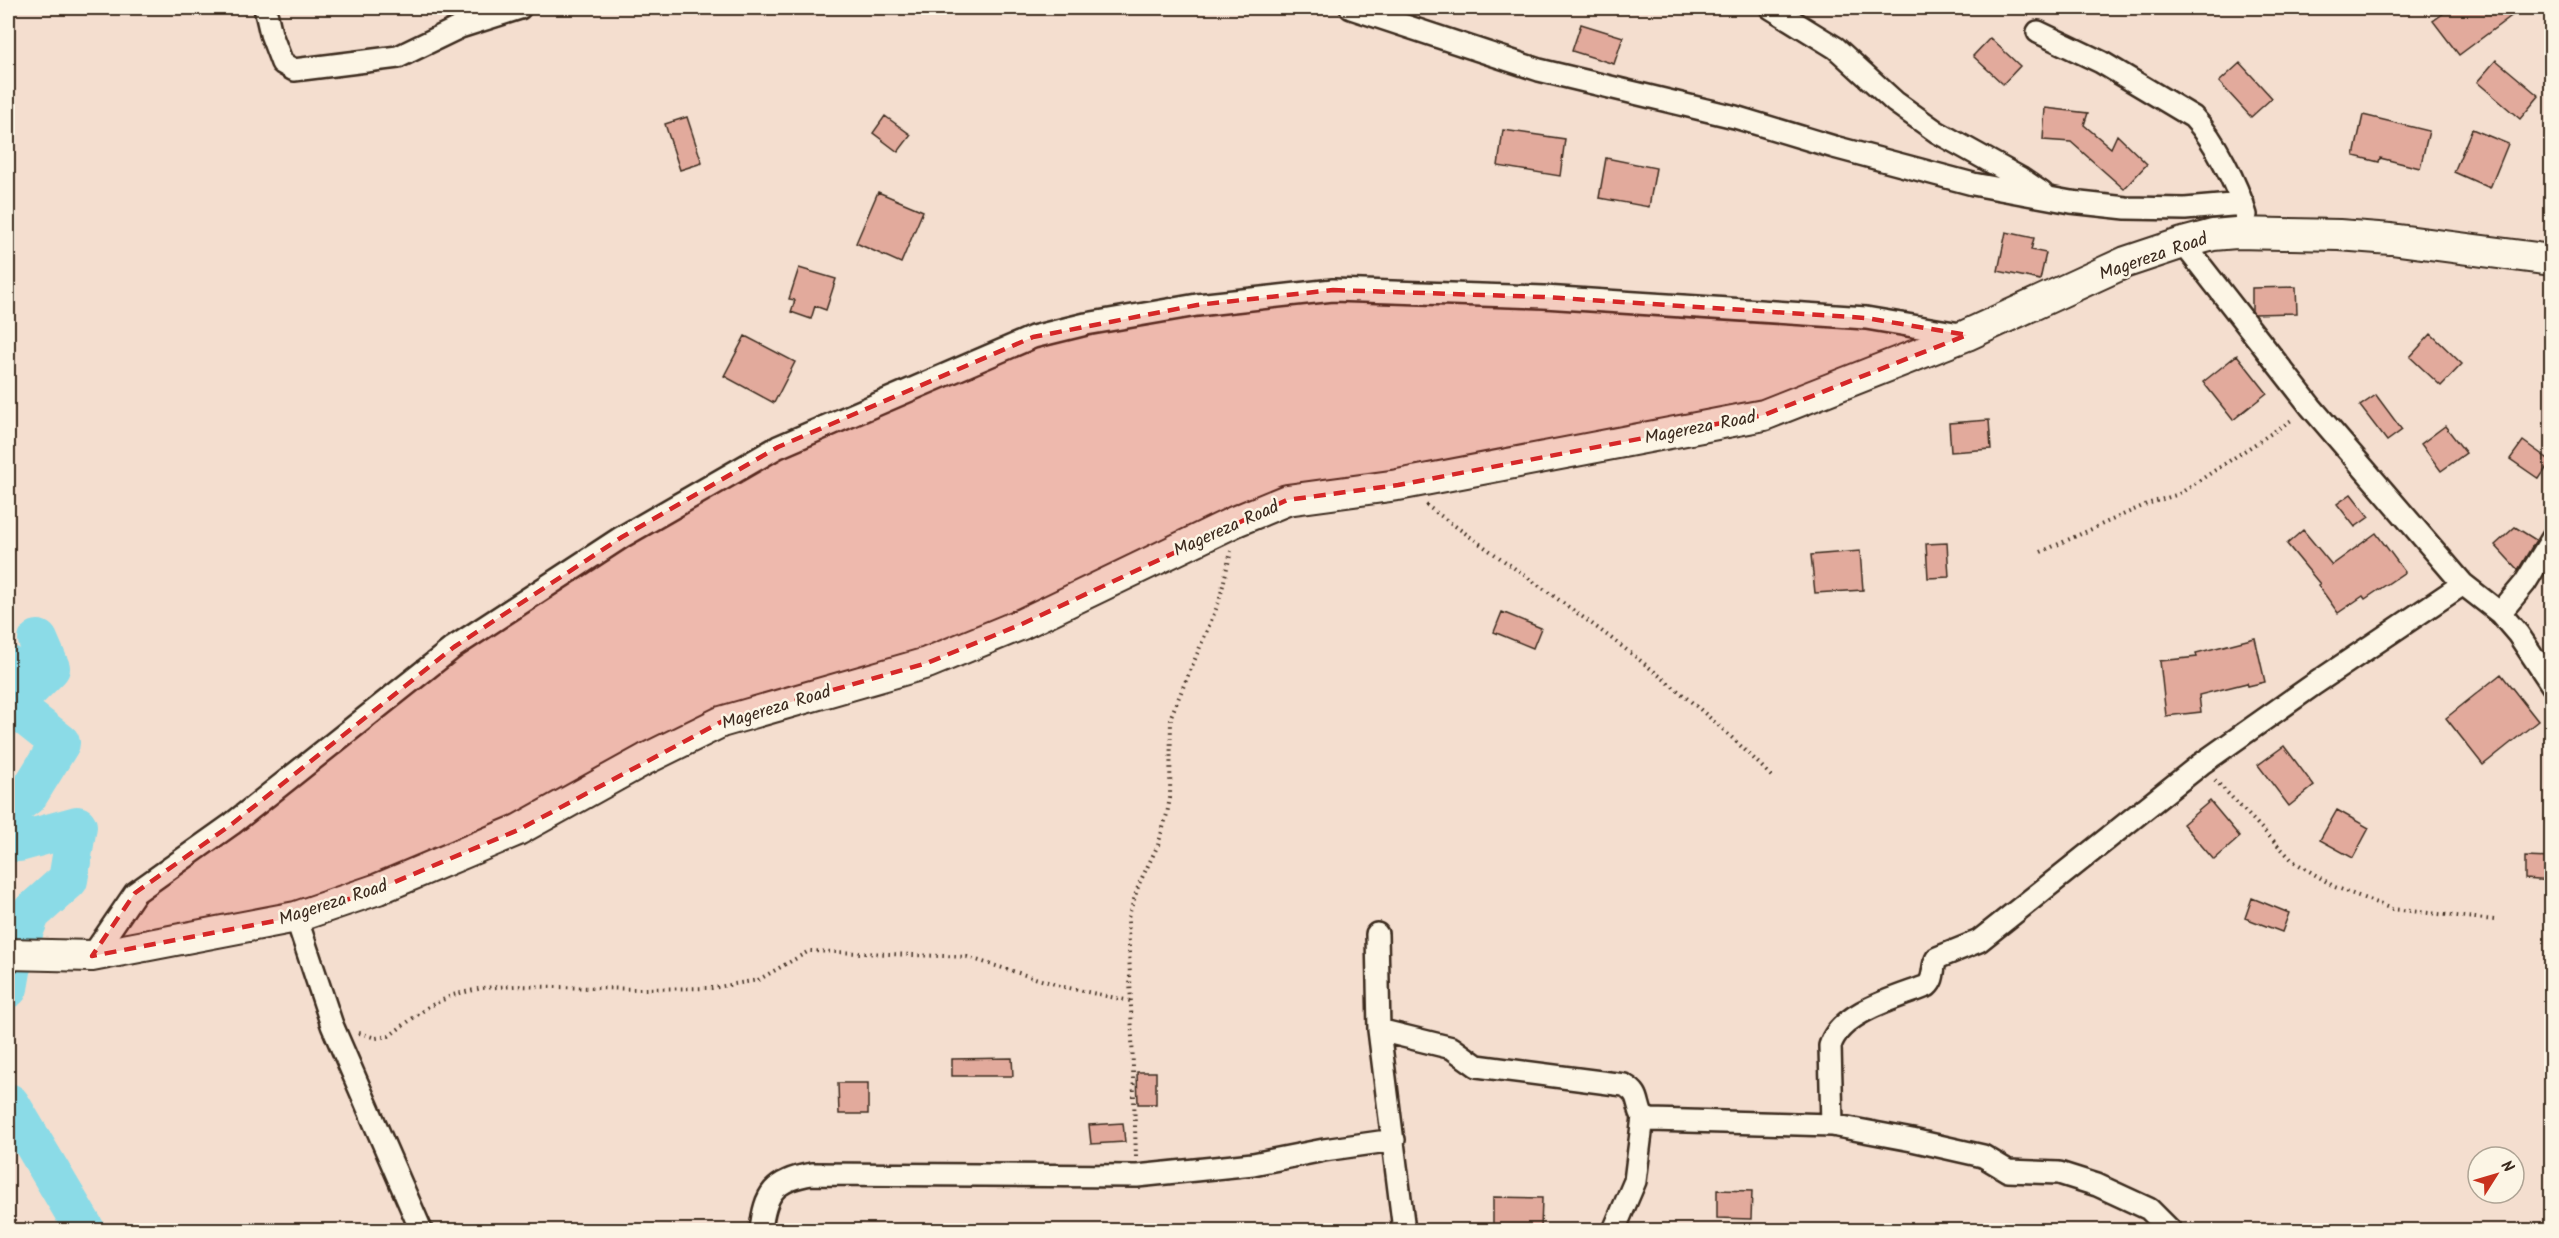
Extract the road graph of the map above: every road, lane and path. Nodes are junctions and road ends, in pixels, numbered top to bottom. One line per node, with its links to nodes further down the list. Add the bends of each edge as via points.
1 (266, 8): 2 (street, via 282,63 294,70 398,57 460,27)
2 (520, 8)
3 (1351, 8): 6 (street, via 1539,70 1735,117 1973,184)
4 (1772, 8): 6 (street, via 1836,48 1895,102 1937,132)
5 (2038, 32): 7 (street, via 2101,63 2193,117 2210,141)
6 (2046, 196): 7 (street, via 2126,208)
7 (2242, 204): 8 (street)
8 (2251, 233): 9 (street, Magereza Road, via 2213,235); 10 (street, Magereza Road, via 2391,239)
9 (2183, 243): 11 (street, Magereza Road, via 2126,262); 12 (street)
10 (2552, 260)
11 (1966, 335): 13 (street, Magereza Road, via 1764,415); 26 (street, via 1866,318 1544,297 1334,290 1197,305 1033,337 778,447 622,537 473,634 232,824 135,892)
12 (2311, 407): 16 (path, via 2179,494 2147,504); 17 (street)
13 (1398, 485): 14 (street, Magereza Road, via 1287,500); 21 (path, via 1655,672 1733,738)
14 (1236, 521): 22 (street, Magereza Road, via 1022,624 927,663 721,723 646,759 518,830 378,889); 27 (path, via 1219,602 1171,716 1167,814 1128,918)
15 (2552, 539): 18 (street, via 2525,584)
16 (2041, 552)
17 (2463, 584): 18 (street); 20 (street)
18 (2500, 613): 19 (street)
19 (2552, 685)
20 (2200, 764): 23 (path, via 2294,861 2335,887 2391,909); 31 (street, via 1979,941 1937,958 1927,986 1853,1017 1841,1026 1830,1046)
21 (1773, 778)
22 (297, 917): 26 (street, Magereza Road); 28 (street)
23 (2494, 920)
24 (1377, 934): 29 (street)
25 (8, 954): 26 (street, Magereza Road)
26 (92, 956)
27 (1130, 1001): 28 (path, via 1045,982 967,957 826,950 809,951 758,980 740,984 648,989 482,988 453,995 428,1007 389,1035 376,1038); 33 (path)
28 (332, 1025): 34 (street)
29 (1379, 1030): 30 (street, via 1452,1048 1477,1066 1624,1085 1633,1090); 32 (street)
30 (1643, 1117): 31 (street); 37 (street, via 1635,1181)
31 (1832, 1125): 38 (street, via 1983,1156 2008,1171 2059,1173 2149,1209)
32 (1395, 1140): 33 (street, via 1253,1164); 36 (street)
33 (1137, 1176): 35 (street, via 812,1174 795,1177 774,1189 765,1206)
34 (421, 1230)
35 (761, 1230)
36 (1404, 1230)
37 (1614, 1230)
38 (2170, 1230)

